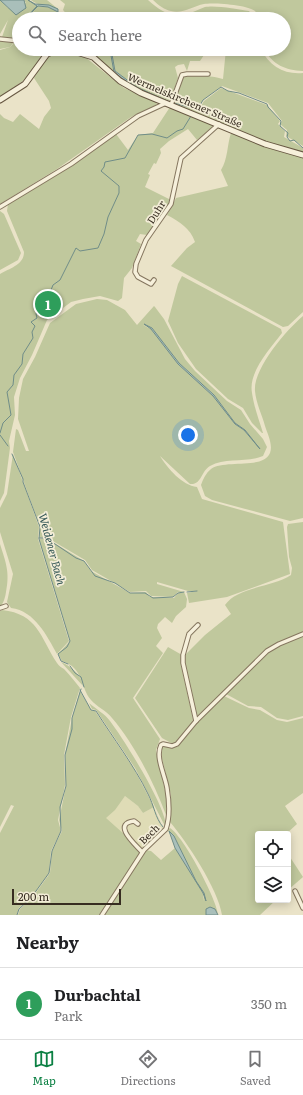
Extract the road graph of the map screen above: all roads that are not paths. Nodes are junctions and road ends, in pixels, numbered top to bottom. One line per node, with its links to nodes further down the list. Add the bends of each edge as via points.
1 (0, 39): 2 (street)
2 (12, 40)
3 (46, 56): 6 (street, via 25,84)
4 (90, 56): 7 (street, Wermelskirchener Straße, via 125,84)
5 (208, 74): 7 (street, via 182,75)
6 (0, 100)
7 (169, 104): 8 (street, Wermelskirchener Straße); 10 (street, via 138,116 71,164)
8 (219, 124): 9 (street, Wermelskirchener Straße, via 265,144); 11 (street, Duhr, via 181,158 171,204 146,240 135,272 138,277 151,284)
9 (303, 155)
10 (1, 206)
11 (154, 280)
12 (6, 606): 13 (street)
13 (0, 608)
14 (198, 626): 16 (street, via 189,634 183,655)
15 (303, 634): 16 (street, via 267,651)
16 (196, 721): 18 (street, Bech, via 177,744 164,744 159,749 168,789 167,825 163,833)
17 (138, 824): 18 (street, Bech, via 134,821 129,822 125,824 124,830)
18 (142, 852): 21 (street)
19 (295, 891): 20 (street)
20 (303, 908)
21 (102, 915)

